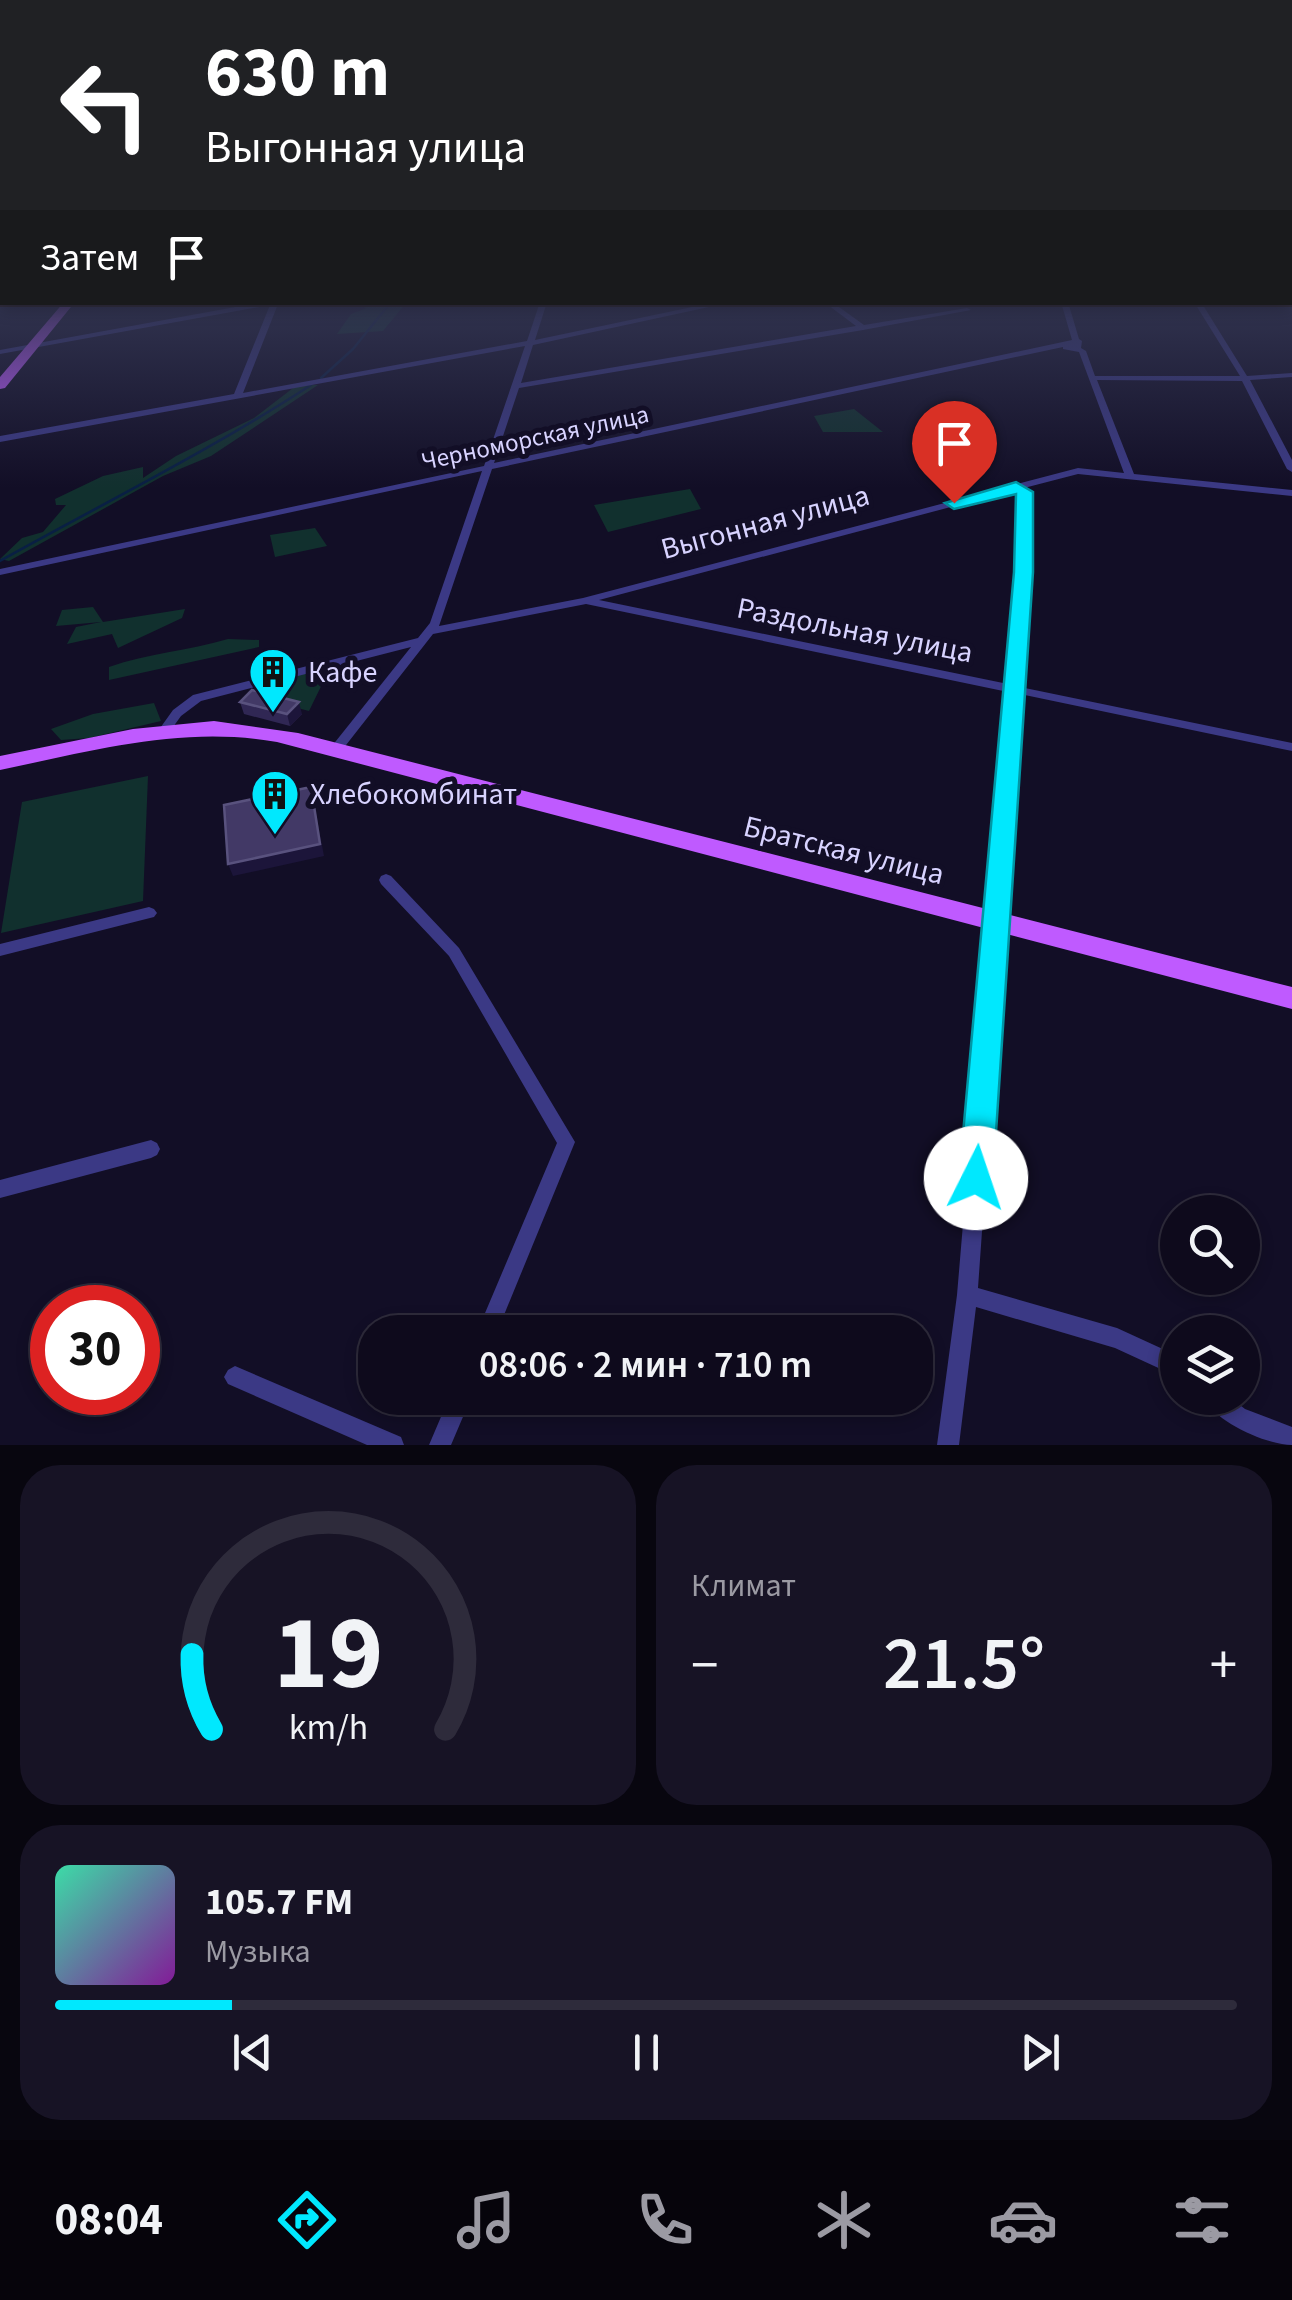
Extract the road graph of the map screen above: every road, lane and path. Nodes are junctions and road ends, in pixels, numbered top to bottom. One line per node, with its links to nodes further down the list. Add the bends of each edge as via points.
1 (30, 353): 12 (main road)
2 (255, 353): 14 (street)
3 (473, 353): 14 (street)
4 (526, 353): 13 (street)
5 (710, 353): 13 (street)
6 (1028, 353): 16 (street, Черноморская улица)
7 (1083, 353): 11 (street)
8 (1229, 353): 10 (street)
9 (1292, 375): 10 (street)
10 (1244, 377): 11 (street); 17 (street)
11 (1092, 378): 18 (street)
12 (0, 385)
13 (515, 386): 16 (street)
14 (237, 397): 15 (street)
15 (0, 439)
16 (490, 467): 21 (street, Черноморская улица); 23 (street)
17 (1292, 469)
18 (1129, 474): 19 (street, Выгонная улица, via 1078,471); 20 (street, Выгонная улица)
19 (1016, 487): 22 (street, Выгонная улица); 24 (street, via 1024,492 1024,552)
20 (1292, 494)
21 (0, 572)
22 (584, 601): 23 (street, Выгонная улица); 24 (street, Раздольная улица)
23 (426, 635): 25 (street, Выгонная улица, via 197,698); 27 (street)
24 (1013, 687): 26 (street, Раздольная улица); 31 (street)
25 (164, 731): 27 (main road, via 245,730); 28 (main road)
26 (1292, 748)
27 (334, 751): 31 (main road, Братская улица)
28 (0, 763)
29 (386, 880): 37 (street, via 454,952 566,1142)
30 (148, 912): 32 (street)
31 (996, 920): 33 (main road, Братская улица); 36 (street)
32 (0, 950)
33 (1292, 998)
34 (151, 1149): 35 (street)
35 (0, 1189)
36 (967, 1295): 38 (street, via 1118,1338); 45 (street)
37 (494, 1315)
38 (1160, 1358)
39 (235, 1377): 43 (street)
40 (453, 1415): 44 (street)
41 (1236, 1415): 42 (street)
42 (1292, 1438)
43 (393, 1445)
44 (440, 1445)
45 (948, 1445)

